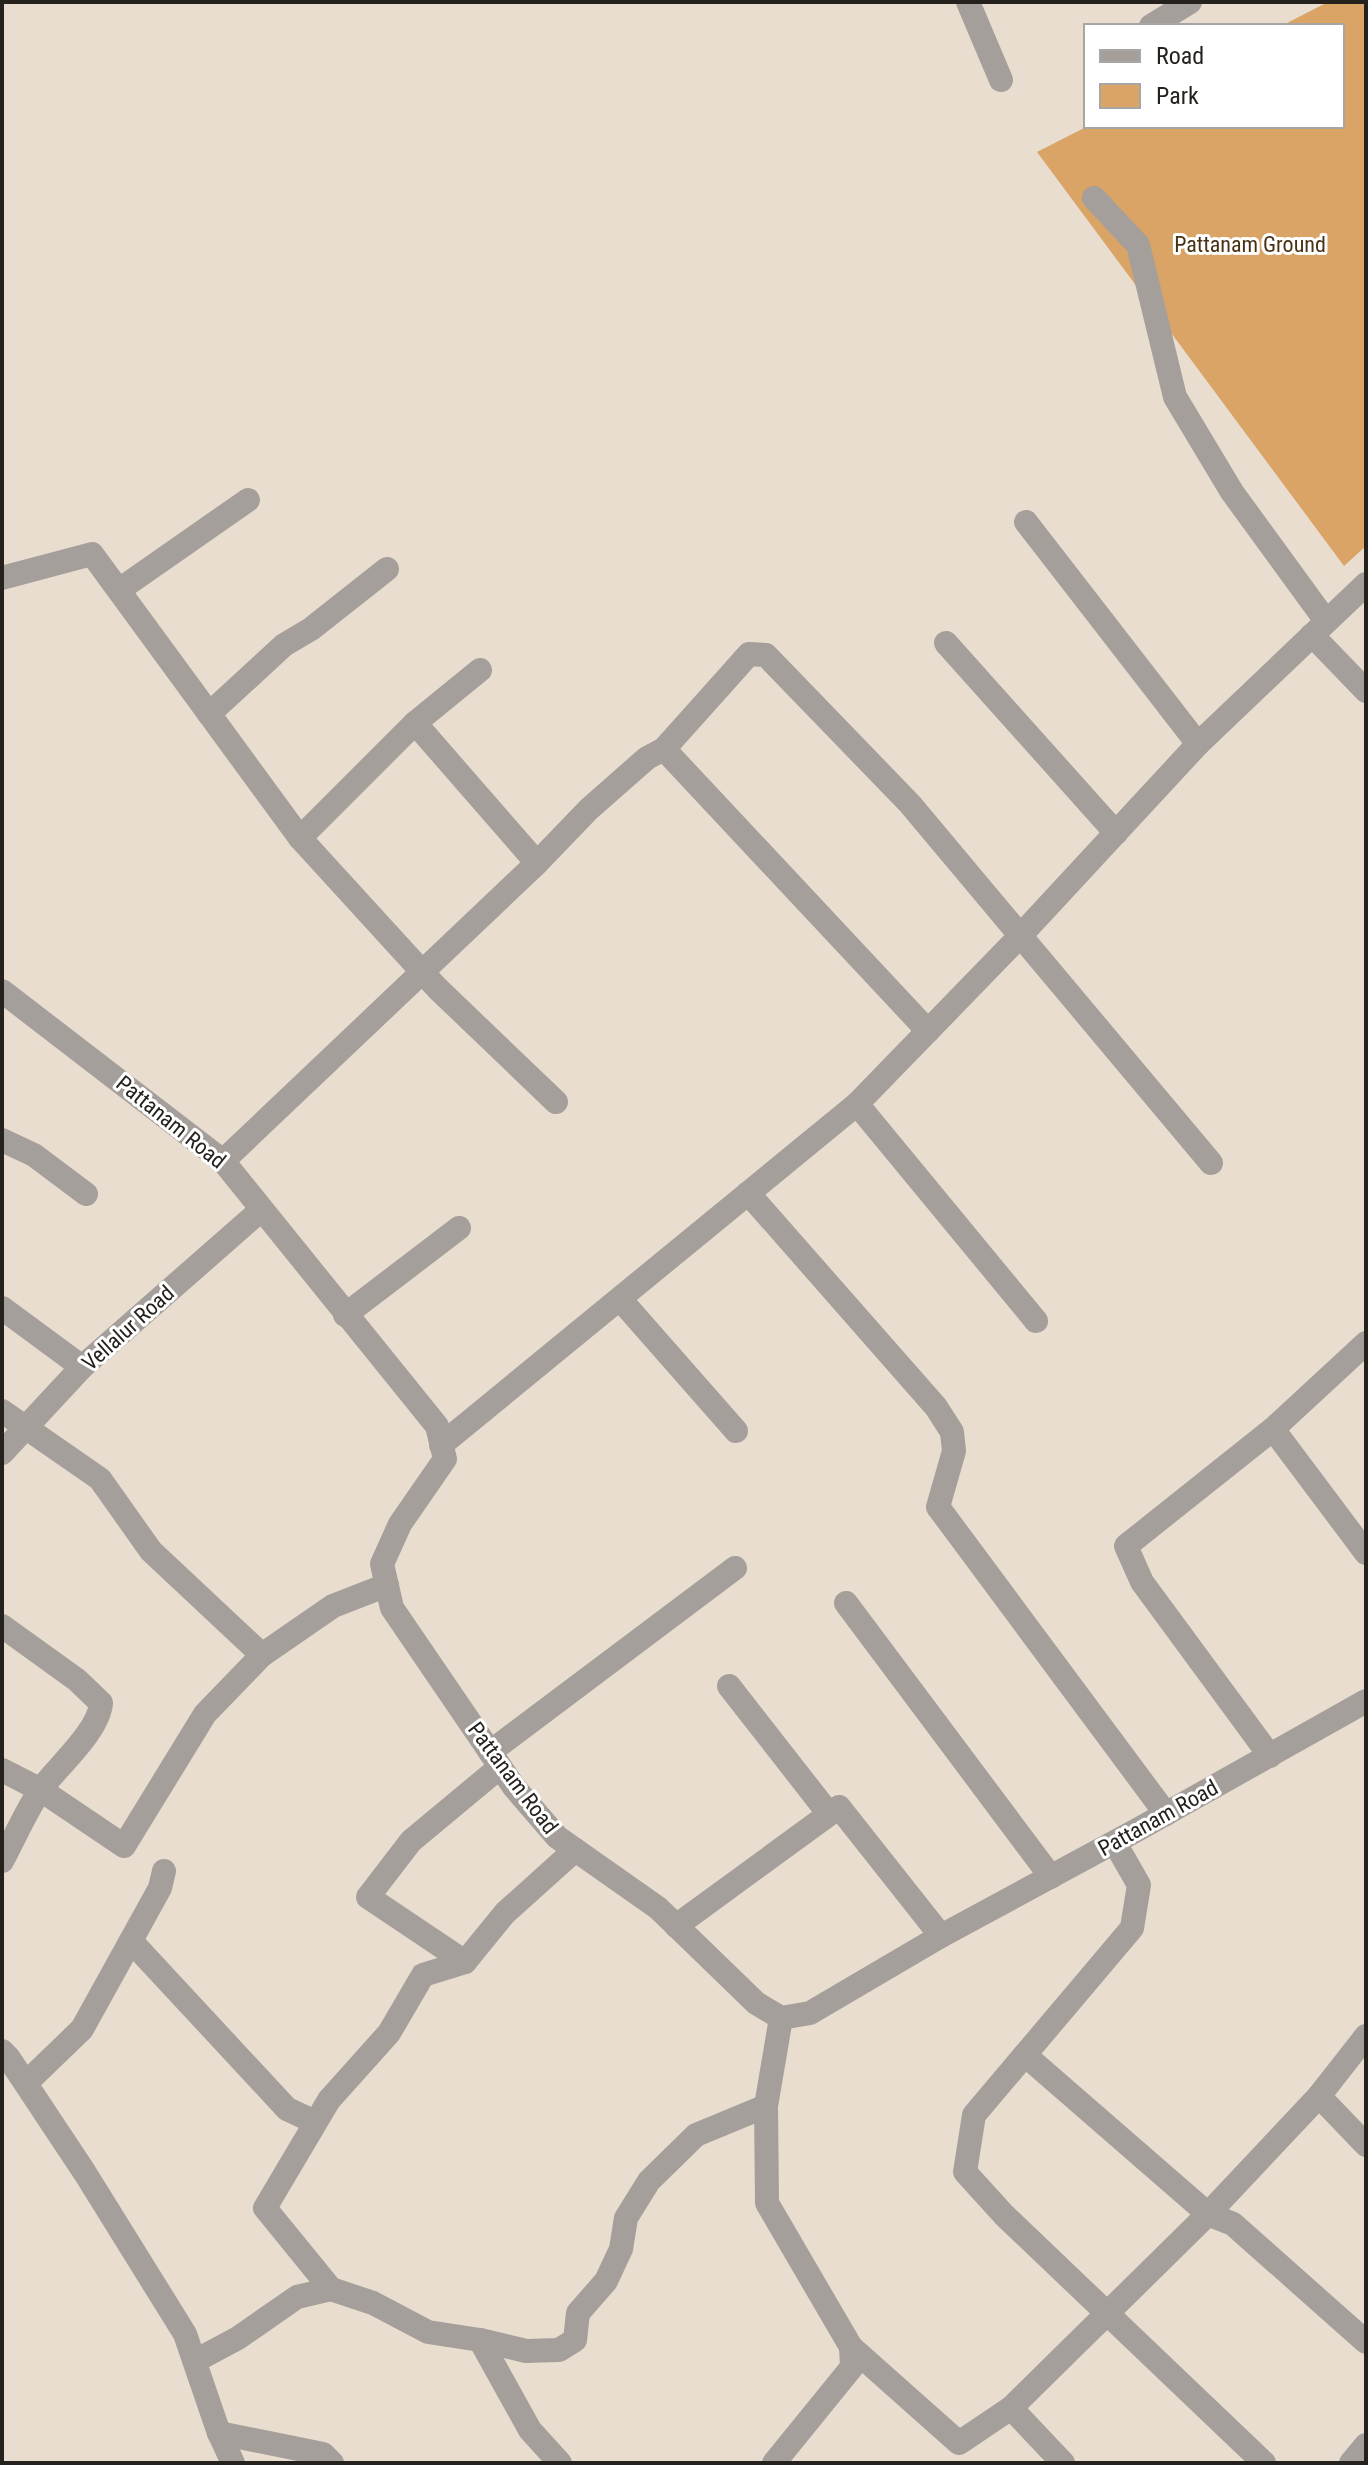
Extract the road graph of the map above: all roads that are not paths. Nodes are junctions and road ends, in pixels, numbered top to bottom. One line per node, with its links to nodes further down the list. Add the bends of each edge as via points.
1 (968, 2): 4 (street)
2 (1190, 2): 3 (street)
3 (1154, 24)
4 (1001, 80)
5 (1094, 198): 12 (street, via 1138,245 1175,397)
6 (248, 500): 11 (street)
7 (1026, 522): 18 (street)
8 (387, 569): 16 (street, via 284,645)
9 (2, 578): 11 (street, via 92,554)
10 (1366, 584): 12 (street)
11 (119, 590): 16 (street)
12 (1319, 628): 15 (street); 18 (street)
13 (946, 643): 20 (street)
14 (480, 670): 17 (street)
15 (1366, 691)
16 (209, 714): 21 (street)
17 (415, 723): 21 (street); 22 (street)
18 (1198, 744): 20 (street)
19 (664, 749): 22 (street, via 589,809); 23 (street, via 749,654 766,655 910,804); 26 (street)
20 (1116, 833): 23 (street)
21 (300, 838): 24 (street)
22 (537, 863): 24 (street)
23 (1021, 935): 26 (street); 31 (street)
24 (421, 971): 27 (street); 30 (street)
25 (2, 991): 30 (street, Pattanam Road)
26 (928, 1031): 28 (street)
27 (556, 1102)
28 (857, 1104): 32 (street); 39 (street)
29 (2, 1140): 33 (street, via 34,1155)
30 (223, 1161): 34 (street, Pattanam Road)
31 (1211, 1163)
32 (748, 1193): 36 (street); 61 (street, via 936,1407 952,1432 954,1451 938,1507)
33 (86, 1194)
34 (261, 1210): 38 (street, Pattanam Road); 41 (street, Vellalur Road)
35 (459, 1228): 38 (street)
36 (620, 1299): 45 (street); 46 (street)
37 (2, 1308): 41 (street)
38 (345, 1315): 46 (street, Pattanam Road, via 437,1426)
39 (1036, 1321)
40 (1366, 1343): 44 (street)
41 (82, 1367): 43 (street, Vellalur Road)
42 (2, 1411): 43 (street)
43 (27, 1426): 47 (street, Vellalur Road); 53 (street, via 100,1479 151,1551)
44 (1273, 1429): 48 (street); 56 (street, via 1126,1546 1142,1582)
45 (736, 1431)
46 (441, 1445): 50 (street, Pattanam Road, via 445,1459 400,1524 382,1564)
47 (2, 1453)
48 (1362, 1536)
49 (735, 1568): 57 (street)
50 (387, 1585): 53 (street, via 333,1606); 57 (street, Pattanam Road, via 392,1608)
51 (846, 1603): 66 (street)
52 (2, 1626): 59 (street, via 101,1703 92,1727)
53 (262, 1655): 59 (street, via 205,1714 124,1846)
54 (729, 1686): 60 (street)
55 (1366, 1701): 56 (street, Pattanam Road)
56 (1270, 1756): 61 (street, Pattanam Road)
57 (495, 1759): 63 (street, Pattanam Road, via 557,1837); 70 (street, via 411,1841 368,1897)
58 (2, 1770): 59 (street)
59 (41, 1790): 64 (street)
60 (829, 1814): 67 (street); 68 (street, via 839,1807)
61 (1166, 1814): 62 (street, Pattanam Road)
62 (1115, 1843): 66 (street, Pattanam Road); 74 (street, via 1139,1885 1132,1928)
63 (575, 1850): 67 (street, Pattanam Road); 70 (street, via 505,1913)
64 (2, 1861)
65 (164, 1871): 69 (street)
66 (1051, 1877): 68 (street, Pattanam Road)
67 (676, 1926): 71 (street, Pattanam Road, via 756,2003)
68 (941, 1936): 71 (street, Pattanam Road, via 810,2013)
69 (131, 1941): 75 (street, via 82,2029); 78 (street, via 287,2109)
70 (465, 1962): 78 (street, via 423,1975 389,2033)
71 (781, 2018): 77 (street)
72 (1366, 2036): 76 (street)
73 (2, 2051): 75 (street)
74 (1025, 2055): 80 (street); 82 (street, via 974,2115 965,2172)
75 (26, 2083): 86 (street, via 185,2334)
76 (1319, 2096): 79 (street); 80 (street)
77 (766, 2106): 83 (street, via 696,2135 649,2181 626,2218 621,2249 606,2281 578,2313 575,2340 559,2350 526,2351); 85 (street, via 767,2203)
78 (315, 2122): 81 (street, via 265,2208)
79 (1366, 2145)
80 (1208, 2214): 82 (street); 84 (street, via 1233,2224)
81 (331, 2289): 83 (street, via 373,2303 428,2332); 86 (street, via 297,2297)
82 (1106, 2313): 87 (street); 95 (street)
83 (480, 2340): 92 (street, via 530,2430)
84 (1366, 2342)
85 (851, 2347): 87 (street, via 959,2443); 93 (street, via 852,2367)
86 (195, 2361): 88 (street)
87 (1011, 2408): 94 (street)
88 (219, 2433): 90 (street); 91 (street, via 323,2454)
89 (1366, 2445): 96 (street)
90 (233, 2463)
91 (332, 2463)
92 (560, 2463)
93 (774, 2463)
94 (1063, 2463)
95 (1264, 2463)
96 (1351, 2463)

